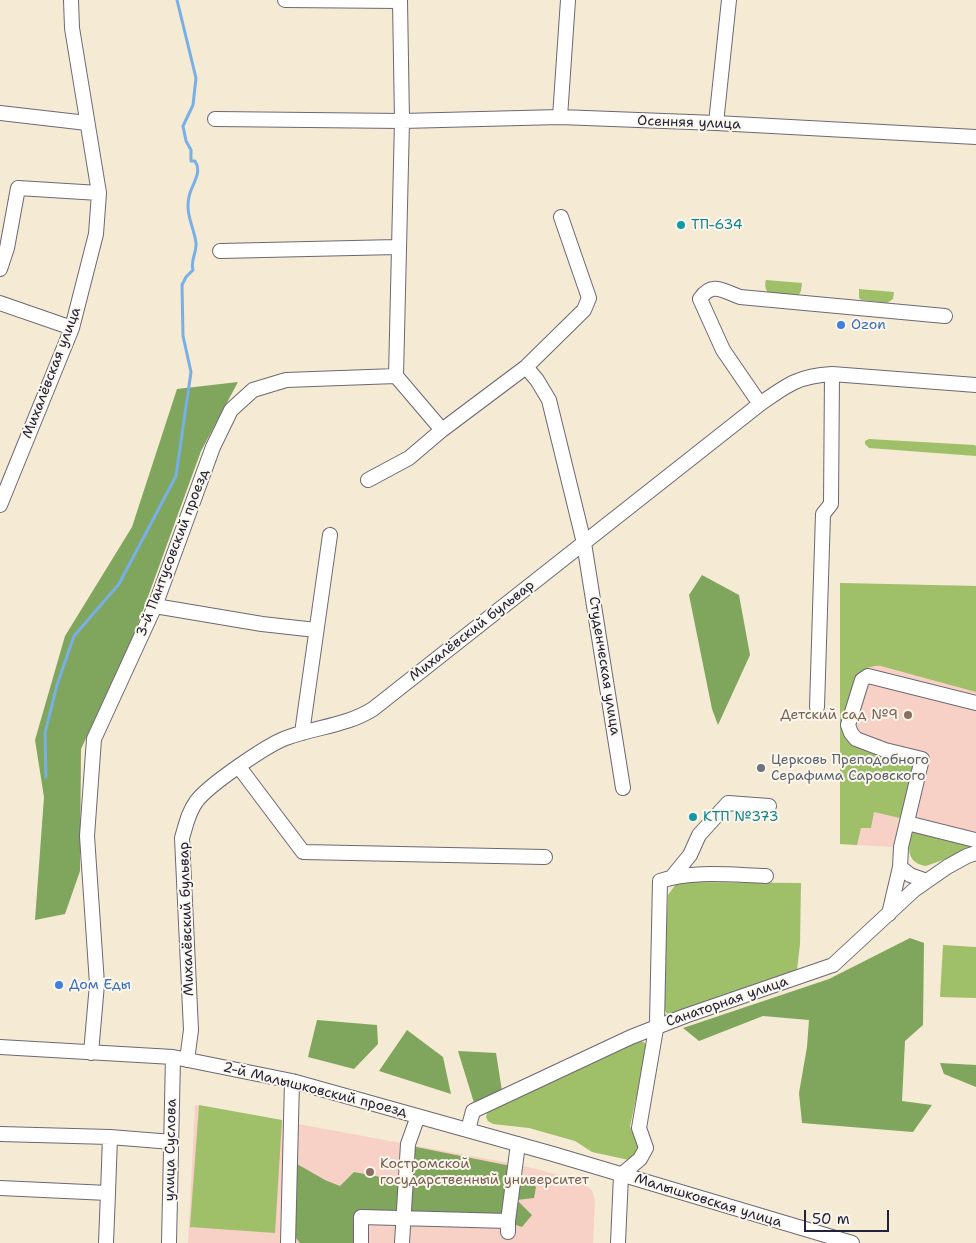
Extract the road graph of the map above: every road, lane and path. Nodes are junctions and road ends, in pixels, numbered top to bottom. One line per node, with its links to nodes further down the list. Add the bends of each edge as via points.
1 (71, 0): 11 (street, Михалёвская улица, via 72,28)
2 (285, 0): 3 (street)
3 (400, 0): 9 (street)
4 (568, 0): 7 (street)
5 (729, 0): 10 (street)
6 (0, 113): 11 (street)
7 (560, 117): 9 (street, Осенняя улица); 10 (street, Осенняя улица)
8 (215, 119): 9 (street)
9 (402, 121): 15 (street)
10 (716, 123): 12 (street, Осенняя улица)
11 (87, 124): 13 (street, Михалёвская улица)
12 (976, 137)
13 (99, 194): 17 (street, via 18,188); 20 (street, Михалёвская улица, via 96,234)
14 (561, 217): 21 (street, via 589,298 584,310)
15 (397, 247): 16 (street); 23 (street)
16 (220, 251)
17 (0, 269)
18 (0, 304): 20 (street)
19 (945, 316): 25 (street, via 740,297 714,288 706,291 700,299 723,350)
20 (72, 328): 28 (street, Михалёвская улица)
21 (526, 367): 26 (street); 30 (street, Студенческая улица, via 549,400)
22 (832, 374): 24 (street, Михалёвский бульвар); 25 (street, Михалёвский бульвар, via 791,382); 34 (street, via 831,504 823,514)
23 (396, 376): 26 (street); 31 (street, 3-й Пантусовский проезд, via 286,380 253,390 231,410 213,446)
24 (976, 384)
25 (760, 404): 30 (street, Михалёвский бульвар)
26 (442, 430): 27 (street, via 409,458)
27 (368, 480)
28 (0, 505)
29 (330, 535): 32 (street)
30 (584, 543): 35 (street, Михалёвский бульвар, via 373,709 359,718); 37 (street, Студенческая улица)
31 (155, 606): 32 (street); 49 (street, 3-й Пантусовский проезд, via 94,739 87,836 97,984)
32 (316, 630): 35 (street)
33 (976, 703): 39 (street, via 868,676 862,680 848,725 851,733 856,739 922,759)
34 (817, 707)
35 (302, 734): 36 (street, Михалёвский бульвар, via 272,745)
36 (239, 767): 41 (street, via 303,852); 51 (street, Михалёвский бульвар, via 196,802 182,838 191,1030)
37 (624, 788)
38 (769, 806): 44 (street, via 728,803 699,835 690,855)
39 (907, 823): 40 (street); 42 (street)
40 (974, 845): 45 (street, Санаторная улица)
41 (545, 858)
42 (900, 867): 45 (street); 46 (street)
43 (766, 876): 44 (street)
44 (672, 877): 47 (street, via 660,881)
45 (927, 881): 46 (street, Санаторная улица)
46 (889, 914): 47 (street, Санаторная улица, via 833,964)
47 (655, 1028): 54 (street, Санаторная улица, via 473,1111); 59 (street, via 639,1128 646,1148 640,1159)
48 (0, 1047): 49 (street, 2-й Малышковский проезд)
49 (91, 1053): 50 (street, 2-й Малышковский проезд)
50 (173, 1057): 51 (street, 2-й Малышковский проезд); 57 (street, улица Суслова)
51 (188, 1060): 52 (street, 2-й Малышковский проезд)
52 (292, 1081): 53 (street, 2-й Малышковский проезд); 65 (street)
53 (418, 1116): 54 (street, 2-й Малышковский проезд); 62 (street, via 408,1144)
54 (468, 1130): 58 (street, 2-й Малышковский проезд)
55 (0, 1134): 56 (street)
56 (110, 1137): 57 (street); 61 (street)
57 (172, 1142): 64 (street, улица Суслова)
58 (518, 1144): 59 (street, 2-й Малышковский проезд); 62 (street, via 508,1226)
59 (621, 1176): 68 (street); 69 (street, Малышковская улица)
60 (0, 1188): 61 (street)
61 (108, 1193): 63 (street)
62 (404, 1218): 66 (street, via 361,1217); 67 (street)
63 (106, 1243)
64 (169, 1243)
65 (288, 1243)
66 (361, 1243)
67 (402, 1243)
68 (618, 1243)
69 (852, 1243)

